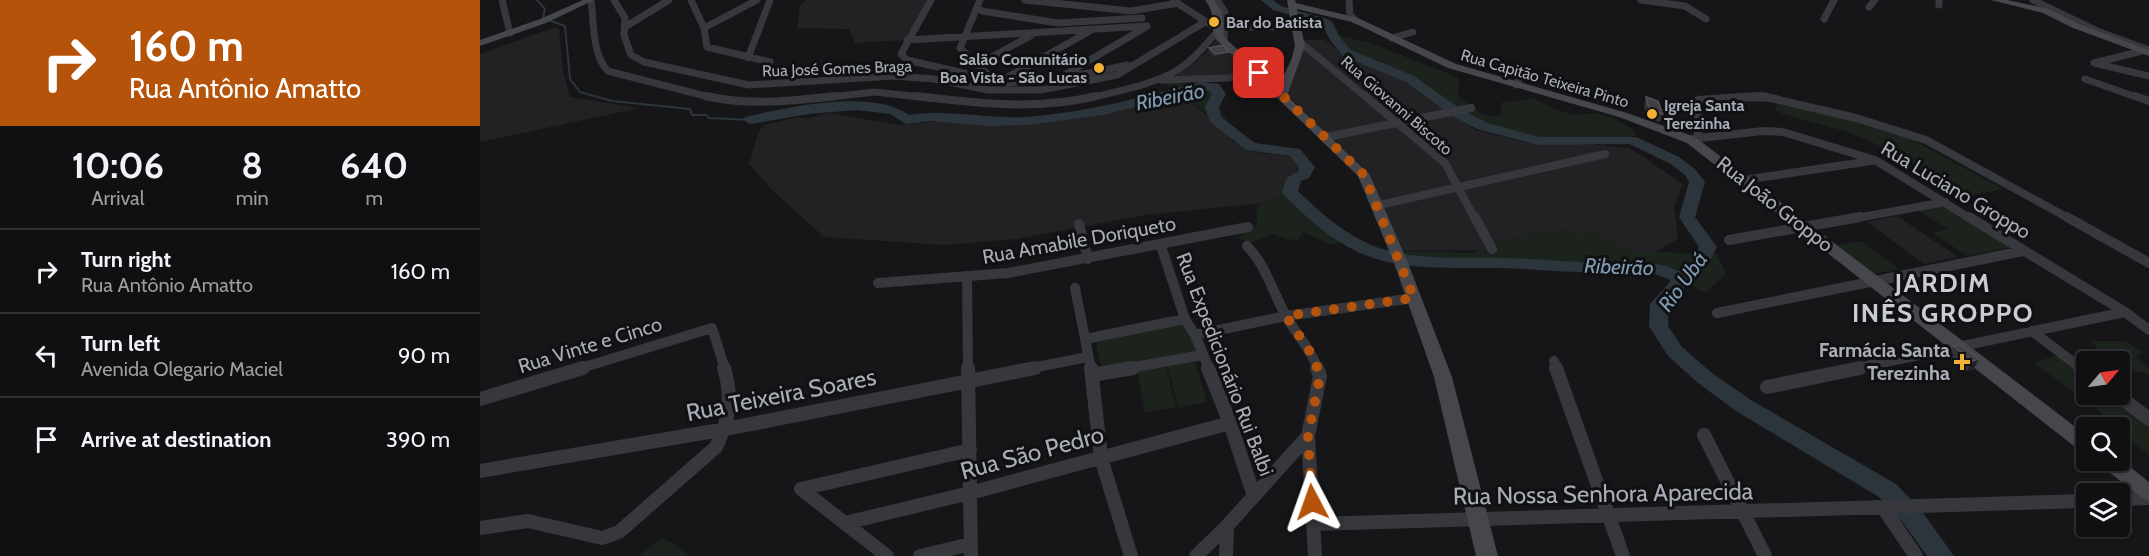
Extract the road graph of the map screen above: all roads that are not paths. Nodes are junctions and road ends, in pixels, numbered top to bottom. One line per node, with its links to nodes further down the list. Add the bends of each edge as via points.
1 (502, 0): 38 (street)
2 (590, 0): 38 (main road); 56 (street, via 597,50 608,71 732,102 875,92 983,105 1045,105)
3 (614, 0): 25 (street)
4 (669, 0): 24 (street)
5 (692, 0): 34 (street)
6 (757, 0): 34 (street)
7 (770, 0): 46 (street)
8 (931, 0): 42 (street)
9 (980, 0): 22 (street)
10 (1025, 0): 23 (street)
11 (1209, 0): 35 (main road, via 1217,8)
12 (1217, 0): 35 (street, via 1225,12)
13 (1349, 0): 29 (street, via 1350,15)
14 (1641, 0): 27 (street, via 1690,9)
15 (1834, 0): 28 (street)
16 (1875, 0): 21 (street)
17 (1995, 0): 45 (main road, via 2046,11)
18 (2033, 0): 45 (street)
19 (1174, 2): 23 (street); 30 (street)
20 (1292, 7): 29 (main road, Rua Capitão Teixeira Pinto); 33 (main road)
21 (1869, 7)
22 (978, 8): 26 (street, via 1058,23); 40 (street)
23 (1131, 11): 26 (street)
24 (645, 15): 25 (street); 32 (street)
25 (625, 18): 32 (street, Rua José Gomes Braga)
26 (1142, 18): 31 (street)
27 (1706, 19)
28 (1824, 19)
29 (1355, 20): 41 (main road, Rua Capitão Teixeira Pinto)
30 (1202, 24): 35 (street); 47 (street, Rua José Gomes Braga)
31 (1147, 26): 36 (street); 53 (street)
32 (625, 27): 47 (street, Rua José Gomes Braga, via 631,55 644,62 749,84 894,76 1014,91 1107,78)
33 (1297, 27): 35 (street); 44 (main road)
34 (704, 28): 46 (street, via 707,47)
35 (1219, 28): 51 (main road, via 1224,41); 56 (street, via 1183,66)
36 (1093, 30): 39 (street); 57 (street)
37 (1413, 32): 41 (street)
38 (510, 33): 43 (main road)
39 (1036, 33): 40 (street); 49 (street)
40 (966, 37): 42 (street); 49 (street, via 960,48)
41 (1392, 38): 58 (main road, Rua Capitão Teixeira Pinto, via 1452,66)
42 (907, 40): 57 (street, via 901,54 908,60)
43 (480, 43)
44 (1300, 47): 54 (main road); 62 (street, Rua Giovanni Biscoto, via 1312,52)
45 (2147, 51): 52 (street, via 2094,63)
46 (748, 58): 48 (street)
47 (1142, 61): 53 (street)
48 (770, 62)
49 (977, 65): 57 (street)
50 (1522, 74): 58 (street)
51 (1262, 76): 54 (main road, via 1276,81); 56 (street); 59 (main road)
52 (2149, 76)
53 (1060, 77): 57 (street)
54 (1286, 78): 59 (main road)
55 (2085, 79): 60 (street)
56 (1158, 80)
57 (997, 82)
58 (1516, 85): 64 (main road, Rua Capitão Teixeira Pinto)
59 (1282, 96): 63 (main road)
60 (2149, 101)
61 (1467, 108): 62 (street)
62 (1396, 122): 63 (street); 68 (street, Rua Giovanni Biscoto, via 1445,163)
63 (1326, 137): 70 (main road, via 1364,175)
64 (1694, 139): 66 (street, Rua Luciano Groppo, via 1763,130 1783,132); 67 (main road, Rua João Groppo); 80 (street, via 1698,100 1760,96 1856,118 1926,140)
65 (1605, 154): 68 (street)
66 (1875, 160): 67 (street); 69 (street, Rua Luciano Groppo)
67 (1744, 180): 73 (main road, Rua João Groppo)
68 (1458, 187): 70 (street); 77 (street, Rua Giovanni Biscoto)
69 (1945, 202): 73 (street); 78 (street, Rua Luciano Groppo)
70 (1375, 206): 85 (main road)
71 (1079, 224): 79 (street)
72 (1248, 227): 75 (street, Rua Amabile Doriqueto)
73 (1805, 228): 74 (street); 82 (main road, Rua João Groppo)
74 (1729, 240)
75 (1161, 246): 79 (street, Rua Amabile Doriqueto); 89 (street, Rua Expedicionário Rui Balbi)
76 (1247, 246): 88 (street, via 1258,257)
77 (1492, 249)
78 (2023, 251): 82 (street); 86 (street, Rua Luciano Groppo)
79 (1088, 259): 81 (street, Rua Amabile Doriqueto)
80 (2149, 263)
81 (967, 276): 83 (street, Rua Amabile Doriqueto); 100 (street)
82 (1874, 281): 87 (street); 94 (main road, Rua João Groppo)
83 (878, 283)
84 (1075, 288): 93 (street)
85 (1414, 298): 88 (street); 123 (main road, via 1443,377)
86 (2125, 312): 90 (street, Rua Luciano Groppo); 91 (street)
87 (1717, 313)
88 (1286, 316): 92 (street); 108 (street, via 1314,358 1320,376)
89 (1185, 319): 92 (street, Rua Expedicionário Rui Balbi); 93 (street)
90 (2149, 330)
91 (2032, 331): 94 (street); 98 (street)
92 (1195, 335): 95 (street, Rua Expedicionário Rui Balbi)
93 (1085, 339): 96 (street)
94 (1959, 346): 101 (street); 109 (main road, Rua João Groppo)
95 (1202, 355): 99 (street); 105 (street, Rua Expedicionário Rui Balbi)
96 (1089, 357): 99 (street); 100 (street, Rua Teixeira Soares)
97 (1554, 361): 122 (street)
98 (2076, 364)
99 (1092, 375): 111 (street)
100 (969, 382): 106 (street, Rua Teixeira Soares); 110 (street)
101 (1767, 387)
102 (480, 399): 106 (street, Rua Vinte e Cinco, via 712,328 732,397)
103 (2130, 405): 104 (street)
104 (2149, 419)
105 (1230, 423): 111 (street, Rua São Pedro); 116 (street, Rua Expedicionário Rui Balbi)
106 (726, 429): 112 (street, Rua Teixeira Soares); 127 (street, via 716,447 619,532 602,538 528,521)
107 (1704, 435): 121 (street)
108 (1308, 436): 116 (street); 125 (street)
109 (2076, 437)
110 (970, 450): 114 (street); 124 (street, via 801,489)
111 (1101, 458): 114 (street, Rua São Pedro); 131 (street)
112 (480, 471)
113 (2121, 471): 115 (main road)
114 (970, 493): 124 (street, Rua São Pedro); 128 (street)
115 (2149, 493)
116 (1254, 496): 126 (street)
117 (2149, 498): 118 (street)
118 (2130, 499)
119 (2076, 501): 120 (street, Rua Nossa Senhora Aparecida)
120 (1889, 509): 121 (street, Rua Nossa Senhora Aparecida); 138 (street)
121 (1744, 514): 122 (street, Rua Nossa Senhora Aparecida); 137 (street)
122 (1608, 517): 123 (street, Rua Nossa Senhora Aparecida); 136 (street)
123 (1479, 518): 125 (street, Rua Nossa Senhora Aparecida); 135 (main road)
124 (845, 523): 129 (street)
125 (1314, 524): 134 (street)
126 (1227, 526): 132 (street); 133 (street)
127 (480, 528)
128 (971, 550): 130 (street)
129 (887, 556)
130 (920, 556)
131 (1131, 556)
132 (1196, 556)
133 (1226, 556)
134 (1315, 556)
135 (1487, 556)
136 (1623, 556)
137 (1765, 556)
138 (1916, 556)

